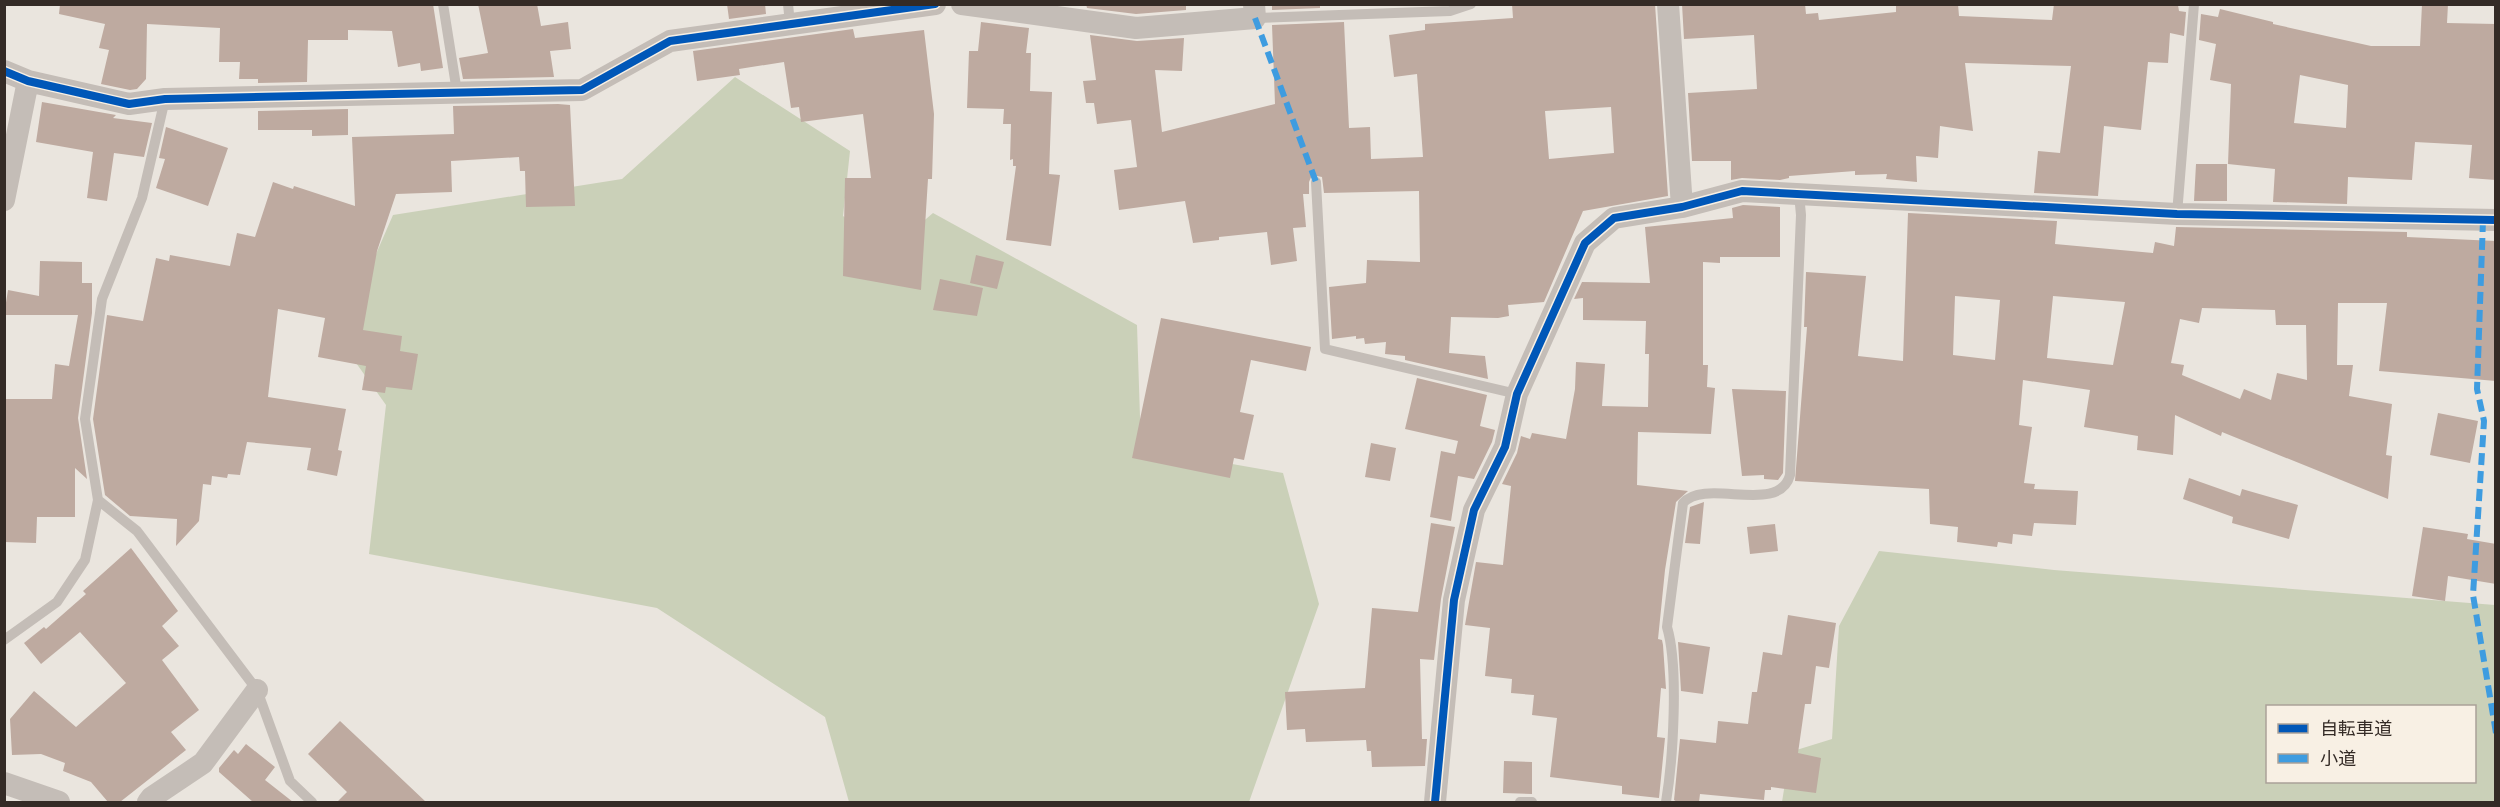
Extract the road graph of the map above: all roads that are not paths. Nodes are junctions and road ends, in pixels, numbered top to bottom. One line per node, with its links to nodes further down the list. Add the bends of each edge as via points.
1 (443, 4): 11 (lane)
2 (934, 4): 8 (street)
3 (962, 4): 7 (street, via 1136,28)
4 (1471, 4): 7 (lane, via 1450,11)
5 (1668, 4): 16 (street)
6 (2194, 4): 17 (lane)
7 (1255, 11)
8 (789, 14): 11 (street, via 670,40 582,90)
9 (4, 71): 10 (street)
10 (28, 81): 12 (street, via 129,104); 15 (street)
11 (457, 92): 12 (street)
12 (165, 99): 20 (lane, via 142,198 102,298 86,419)
13 (1316, 182): 19 (lane, via 1325,349)
14 (1799, 194): 16 (street, via 1742,190); 17 (street); 30 (lane, via 1790,475 1781,491 1701,495 1683,503 1667,627 1671,639 1672,698)
15 (4, 200)
16 (1682, 207): 19 (street, via 1614,218 1585,243)
17 (2177, 214): 18 (street)
18 (2496, 220)
19 (1517, 394): 27 (street, via 1504,447 1474,510 1454,600)
20 (98, 500): 21 (lane, via 85,560 57,602); 22 (lane, via 137,531)
21 (4, 639)
22 (257, 690): 25 (street, via 203,763); 26 (lane, via 290,782)
23 (4, 783): 24 (street)
24 (59, 802)
25 (148, 802)
26 (312, 802)
27 (1435, 802)
28 (1520, 802): 29 (lane)
29 (1532, 802)
30 (1666, 802)

